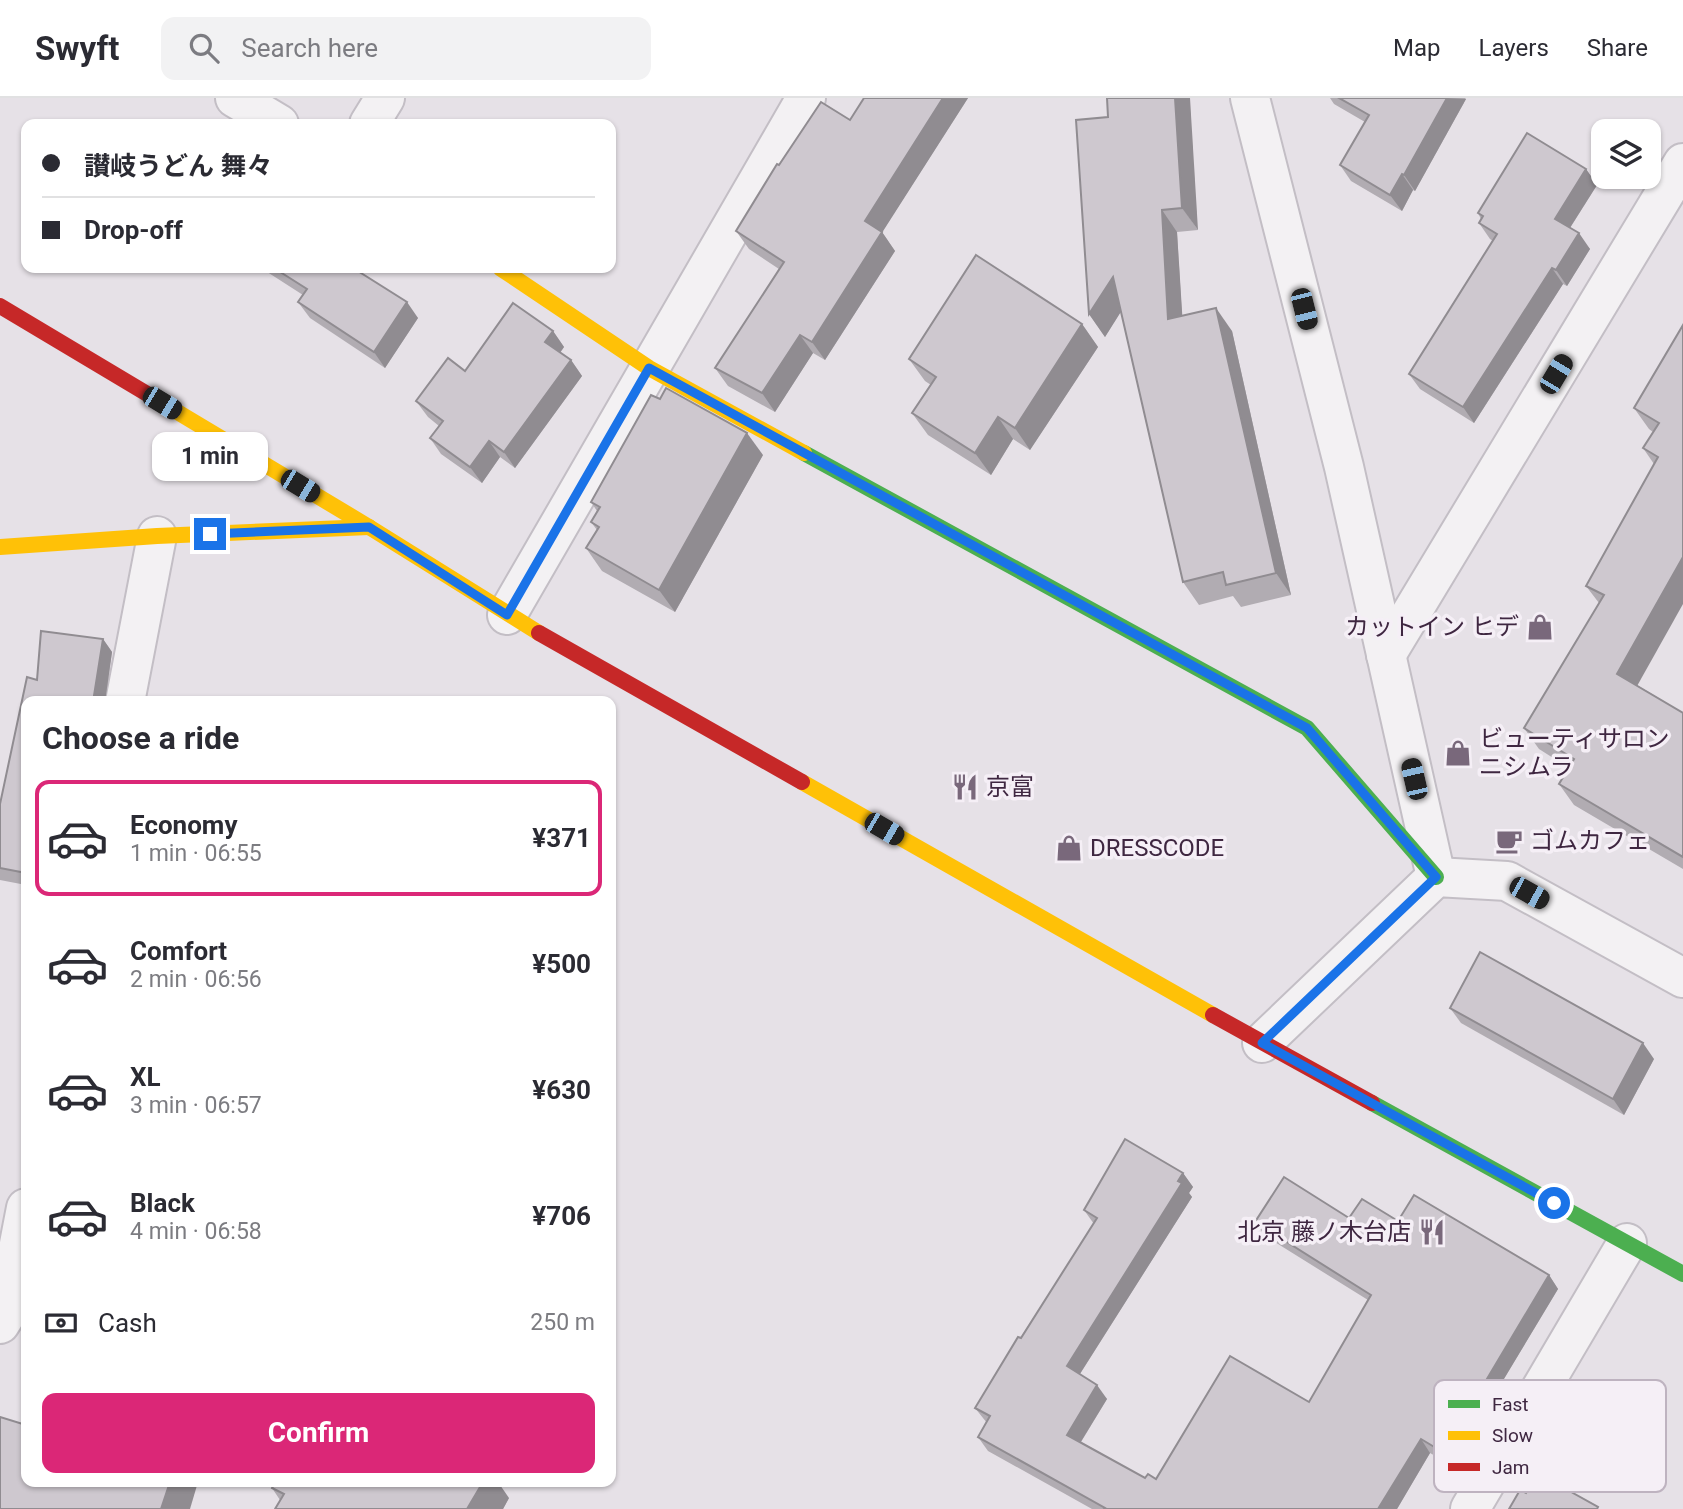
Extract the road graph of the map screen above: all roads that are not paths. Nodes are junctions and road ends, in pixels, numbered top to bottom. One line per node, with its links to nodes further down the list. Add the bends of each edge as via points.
1 (235, 98): 5 (street)
2 (385, 98): 6 (street)
3 (806, 98): 10 (street)
4 (1250, 98): 15 (street, via 1344,467)
5 (271, 119)
6 (372, 119)
7 (1683, 163): 15 (street)
8 (507, 273): 10 (street)
9 (0, 306): 11 (street)
10 (649, 368): 14 (street); 17 (street, via 1307,728)
11 (369, 527): 12 (street); 14 (street)
12 (157, 536): 13 (street); 16 (street)
13 (0, 547)
14 (507, 615): 19 (street)
15 (1386, 655): 17 (street)
16 (126, 696)
17 (1436, 877): 18 (street, via 1507,881); 19 (street)
18 (1683, 978)
19 (1262, 1043): 21 (street)
20 (21, 1234): 23 (street)
21 (1627, 1243): 22 (street); 24 (street)
22 (1683, 1274)
23 (0, 1324)
24 (1546, 1380)
25 (1480, 1492): 26 (street)
26 (1470, 1509)

